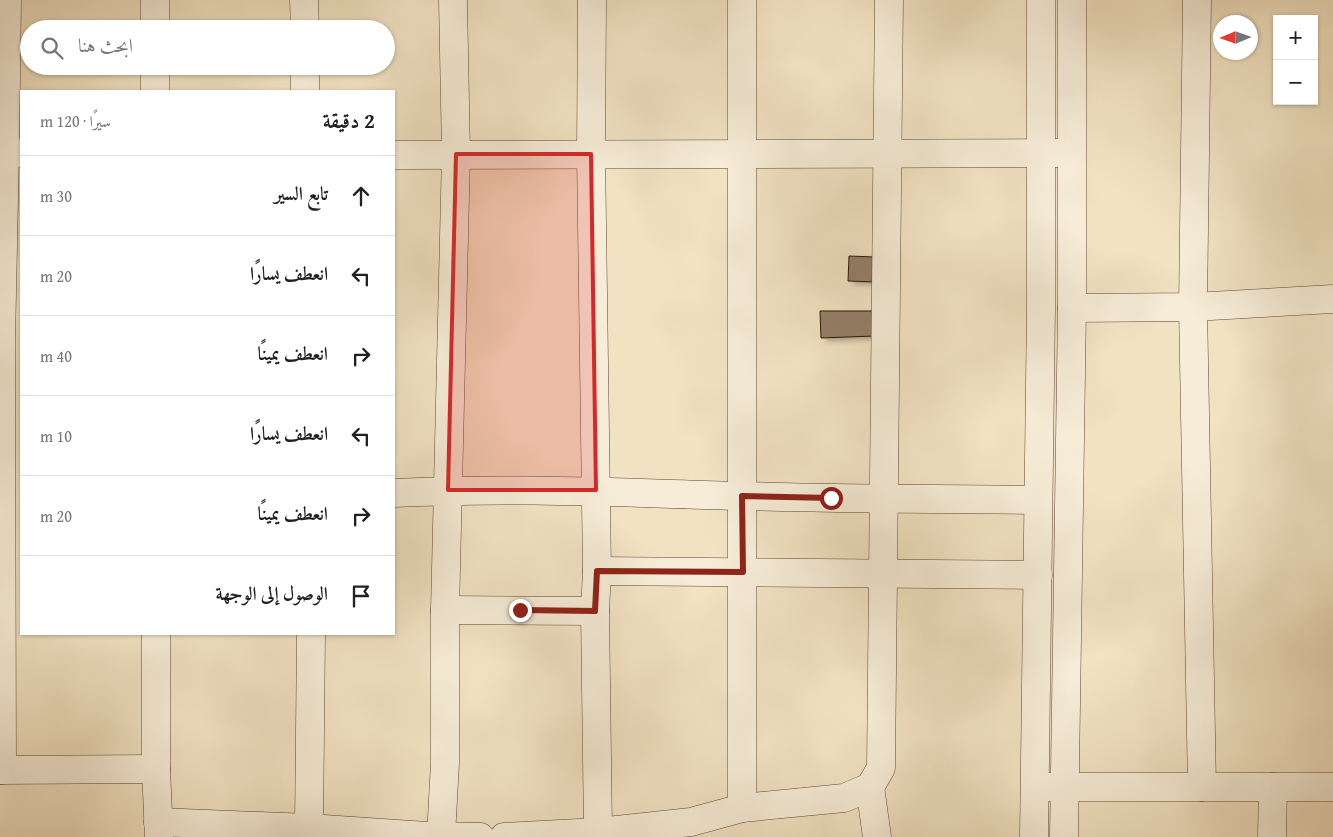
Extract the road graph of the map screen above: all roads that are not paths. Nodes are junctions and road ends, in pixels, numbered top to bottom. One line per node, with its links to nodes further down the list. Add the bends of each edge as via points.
1 (6, 0): 17 (street)
2 (155, 0): 11 (street)
3 (304, 0): 12 (street)
4 (453, 0): 22 (street)
5 (592, 0): 23 (street)
6 (742, 0): 24 (street)
7 (889, 0): 18 (street)
8 (1041, 0): 19 (street)
9 (1072, 0): 20 (street)
10 (1197, 0): 26 (street)
11 (155, 20)
12 (305, 20)
13 (155, 75): 15 (street)
14 (305, 75): 16 (street)
15 (155, 90)
16 (305, 90)
17 (9, 153): 28 (street)
18 (889, 153): 19 (street); 24 (street); 33 (street)
19 (1041, 153): 20 (street); 34 (street)
20 (1072, 153): 27 (street)
21 (395, 154): 22 (street)
22 (456, 154): 23 (street); 29 (street)
23 (591, 154): 24 (street); 30 (street)
24 (742, 154): 32 (street)
25 (1333, 299): 26 (street)
26 (1193, 307): 27 (street); 48 (street)
27 (1072, 308): 47 (street)
28 (0, 442): 44 (street)
29 (448, 490): 30 (street); 31 (street); 39 (street)
30 (596, 490): 32 (street); 35 (street)
31 (395, 492)
32 (742, 496): 33 (street); 36 (street)
33 (884, 498): 34 (street); 37 (street)
34 (1038, 500): 38 (street)
35 (597, 571): 36 (street); 40 (street)
36 (743, 572): 37 (street); 51 (street)
37 (883, 575): 38 (street); 45 (street, via 881,768)
38 (1038, 575): 46 (street)
39 (445, 610): 40 (street); 56 (street, via 445,763)
40 (595, 611): 55 (street)
41 (156, 635): 43 (street)
42 (310, 635): 52 (street)
43 (156, 769): 44 (street); 53 (street)
44 (1, 770)
45 (870, 787): 51 (street, via 844,798); 59 (street)
46 (1035, 787): 47 (street); 60 (street)
47 (1064, 787): 48 (street); 61 (street)
48 (1202, 787): 49 (street)
49 (1273, 788): 50 (street); 62 (street)
50 (1333, 788)
51 (742, 808): 54 (street)
52 (309, 828): 53 (street); 56 (street)
53 (159, 830)
54 (693, 830): 55 (street)
55 (598, 832): 58 (street)
56 (441, 836): 57 (street)
57 (480, 837)
58 (504, 837)
59 (877, 837)
60 (1034, 837)
61 (1064, 837)
62 (1272, 837)

